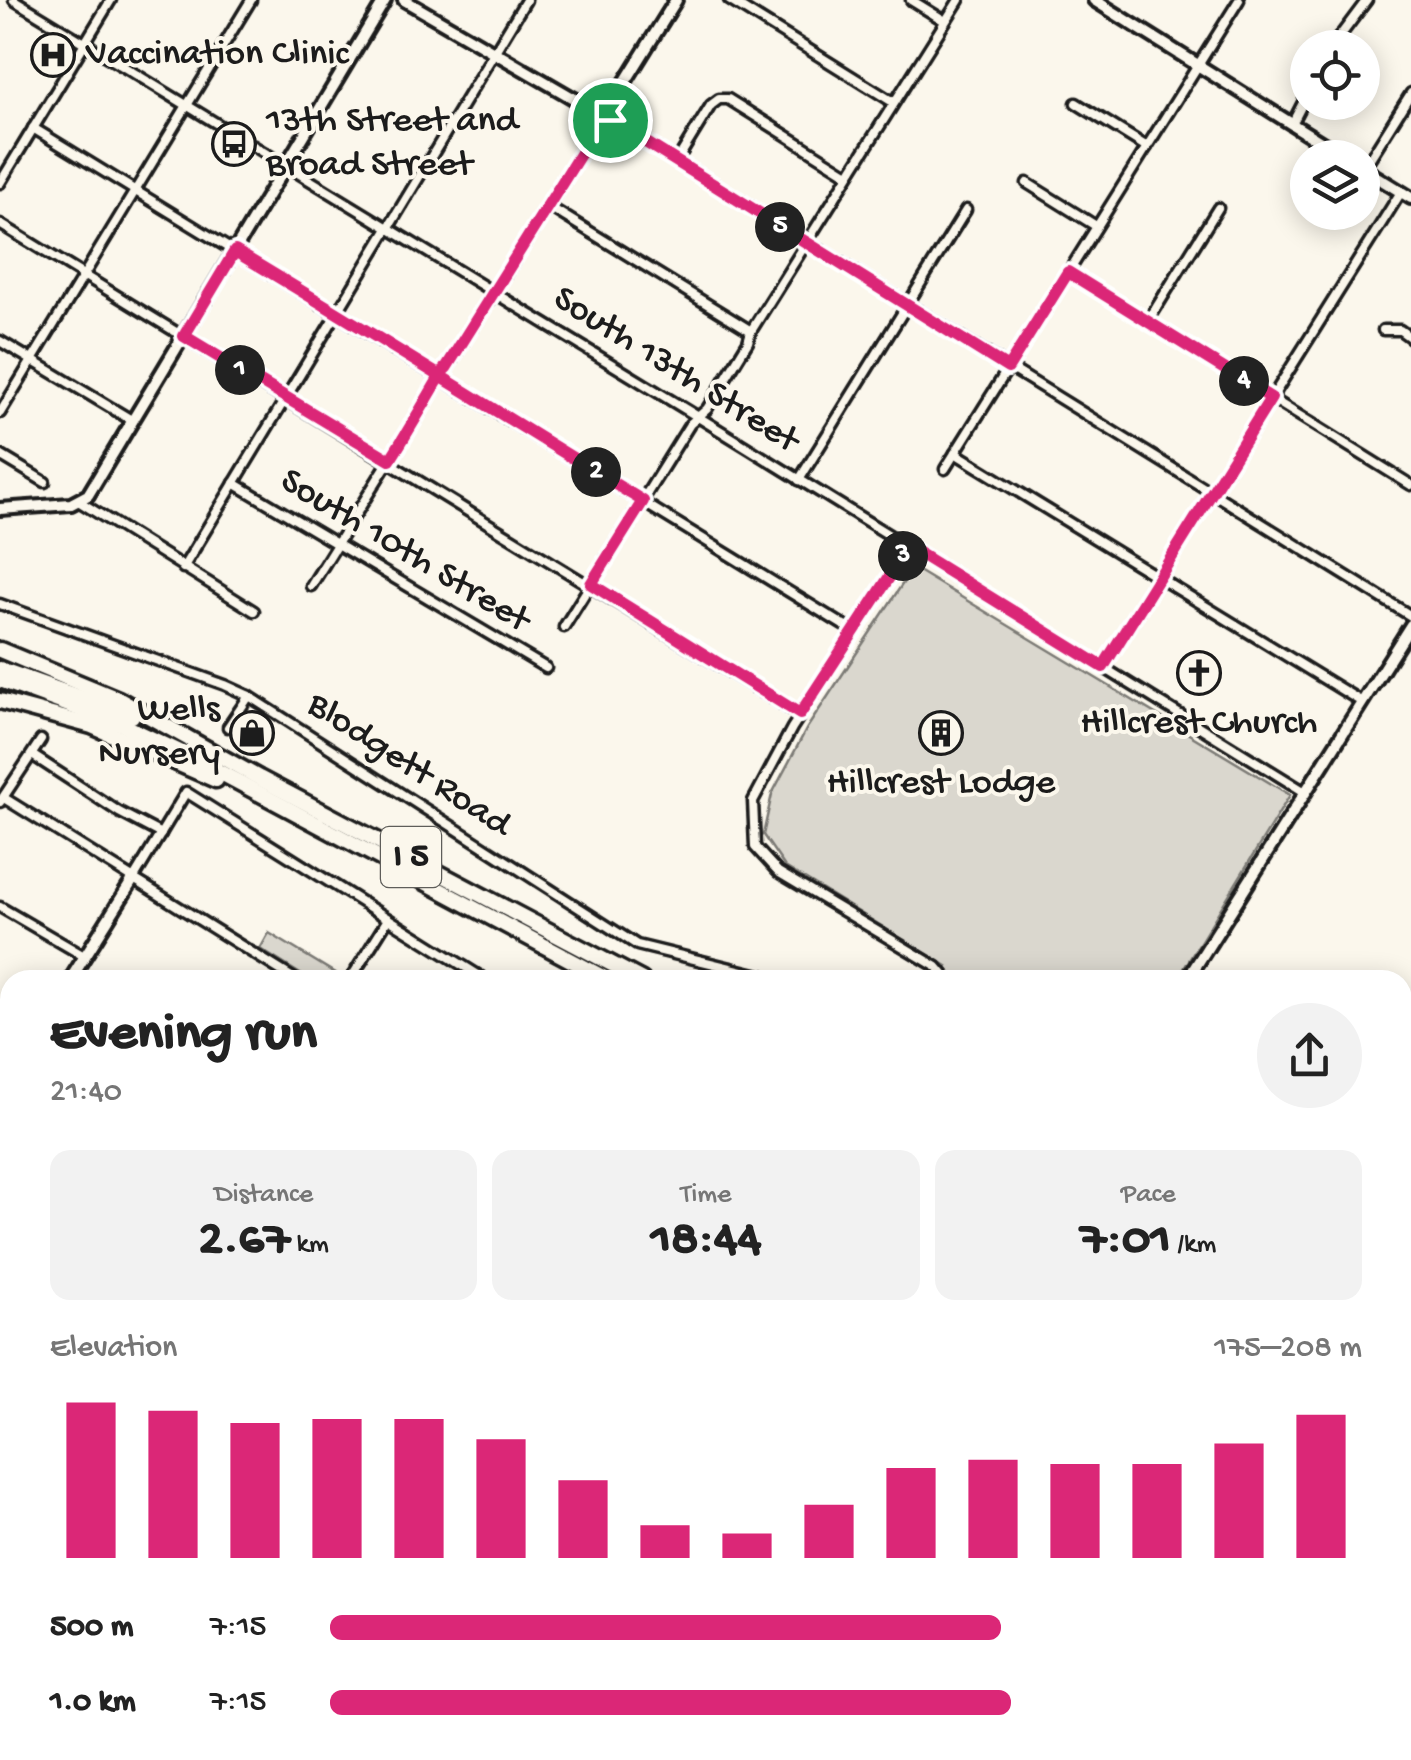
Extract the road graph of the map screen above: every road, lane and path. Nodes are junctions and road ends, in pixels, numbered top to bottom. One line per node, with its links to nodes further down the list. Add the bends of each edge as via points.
1 (14, 0): 16 (street, South 13th Street)
2 (111, 0): 16 (street)
3 (252, 0): 22 (street)
4 (385, 0): 31 (street)
5 (404, 0): 17 (street)
6 (526, 0): 17 (street)
7 (676, 0): 23 (street)
8 (728, 0): 20 (street)
9 (911, 0): 14 (street)
10 (959, 0): 14 (street)
11 (1094, 0): 18 (street)
12 (1239, 0): 18 (street)
13 (1367, 0): 15 (street)
14 (945, 21): 20 (street)
15 (1345, 30)
16 (84, 43): 22 (street, South 13th Street); 26 (street)
17 (494, 52): 23 (street); 43 (street)
18 (1198, 65): 25 (street); 29 (street)
19 (1411, 93): 28 (street)
20 (894, 102): 32 (street)
21 (1076, 103): 29 (street)
22 (185, 106): 31 (street, South 13th Street); 36 (street)
23 (604, 116): 30 (street); 38 (street)
24 (1294, 120): 25 (street)
25 (1292, 124): 27 (street)
26 (33, 128): 34 (street); 36 (street)
27 (1317, 140)
28 (1380, 141)
29 (1147, 148): 42 (street)
30 (678, 159): 32 (street, via 711,105 728,99); 44 (street)
31 (285, 167): 43 (street, South 13th Street); 45 (street)
32 (848, 174): 44 (street)
33 (1380, 179): 37 (street)
34 (0, 182)
35 (1027, 183): 42 (street)
36 (135, 191): 45 (street); 47 (street)
37 (1406, 195): 61 (street)
38 (548, 206): 48 (street); 52 (street)
39 (1218, 208): 51 (street)
40 (966, 210): 49 (street)
41 (0, 224): 47 (street)
42 (1096, 226): 46 (street)
43 (388, 228): 48 (street, South 13th Street); 50 (street)
44 (805, 242): 49 (street); 52 (street)
45 (235, 251): 50 (street); 54 (street)
46 (1068, 272): 51 (street); 58 (street)
47 (83, 276): 54 (street); 57 (street)
48 (493, 292): 59 (street); 63 (street, South 13th Street)
49 (906, 306): 58 (street); 69 (street)
50 (337, 312): 59 (street); 60 (street)
51 (1148, 321): 61 (street)
52 (750, 330): 63 (street)
53 (1382, 330): 55 (street)
54 (184, 336): 60 (street); 64 (street)
55 (1411, 338)
56 (0, 341): 57 (street)
57 (30, 360): 62 (street); 64 (street)
58 (1008, 368): 65 (street); 73 (street)
59 (441, 376): 67 (street); 74 (street)
60 (285, 398): 67 (street); 71 (street)
61 (1271, 398): 72 (street); 73 (street)
62 (0, 413)
63 (698, 417): 69 (street, South 13th Street); 74 (street)
64 (133, 420): 75 (street)
65 (955, 452): 68 (street); 80 (street)
66 (0, 455): 70 (street)
67 (390, 460): 77 (street); 81 (street)
68 (945, 469)
69 (799, 480): 78 (street, South 13th Street)
70 (45, 482)
71 (234, 483): 77 (street, South 10th Street); 79 (street)
72 (1411, 485)
73 (1210, 493): 80 (street); 85 (street)
74 (643, 501): 81 (street); 88 (street)
75 (80, 502): 76 (street); 79 (street)
76 (0, 509)
77 (338, 545): 82 (street); 91 (street, South 10th Street)
78 (909, 547): 88 (street); 90 (street, South 13th Street)
79 (183, 568): 84 (street)
80 (1159, 577): 90 (street); 96 (street)
81 (591, 584): 87 (street); 97 (street)
82 (311, 586)
83 (0, 604): 94 (street, Blodgett Road)
84 (254, 611)
85 (1411, 616)
86 (1411, 624): 96 (street)
87 (564, 627)
88 (853, 631): 97 (street)
89 (0, 650): 99 (highway, via 118,699)
90 (1103, 667): 102 (street, South 13th Street)
91 (546, 668)
92 (0, 669): 99 (highway, I 5)
93 (0, 680): 105 (highway, I 5, via 121,724)
94 (249, 696): 98 (street); 116 (street, Blodgett Road, via 637,945)
95 (0, 700): 105 (highway, via 142,746)
96 (1362, 702): 102 (street)
97 (800, 714): 117 (street, via 753,801 755,847 778,872)
98 (228, 727)
99 (179, 735): 115 (highway, I 5)
100 (41, 740): 101 (street)
101 (32, 755): 103 (street); 104 (street)
102 (1305, 792): 118 (street)
103 (2, 800): 106 (street)
104 (161, 834): 106 (street); 108 (street, via 186,792)
105 (349, 841): 114 (highway, I 5)
106 (134, 878): 109 (street); 111 (street)
107 (0, 907): 109 (street)
108 (388, 919): 112 (street); 113 (street)
109 (84, 956): 110 (street)
110 (76, 970)
111 (280, 970)
112 (356, 970)
113 (470, 970)
114 (589, 970)
115 (623, 970)
116 (739, 970)
117 (939, 970)
118 (1194, 970)

